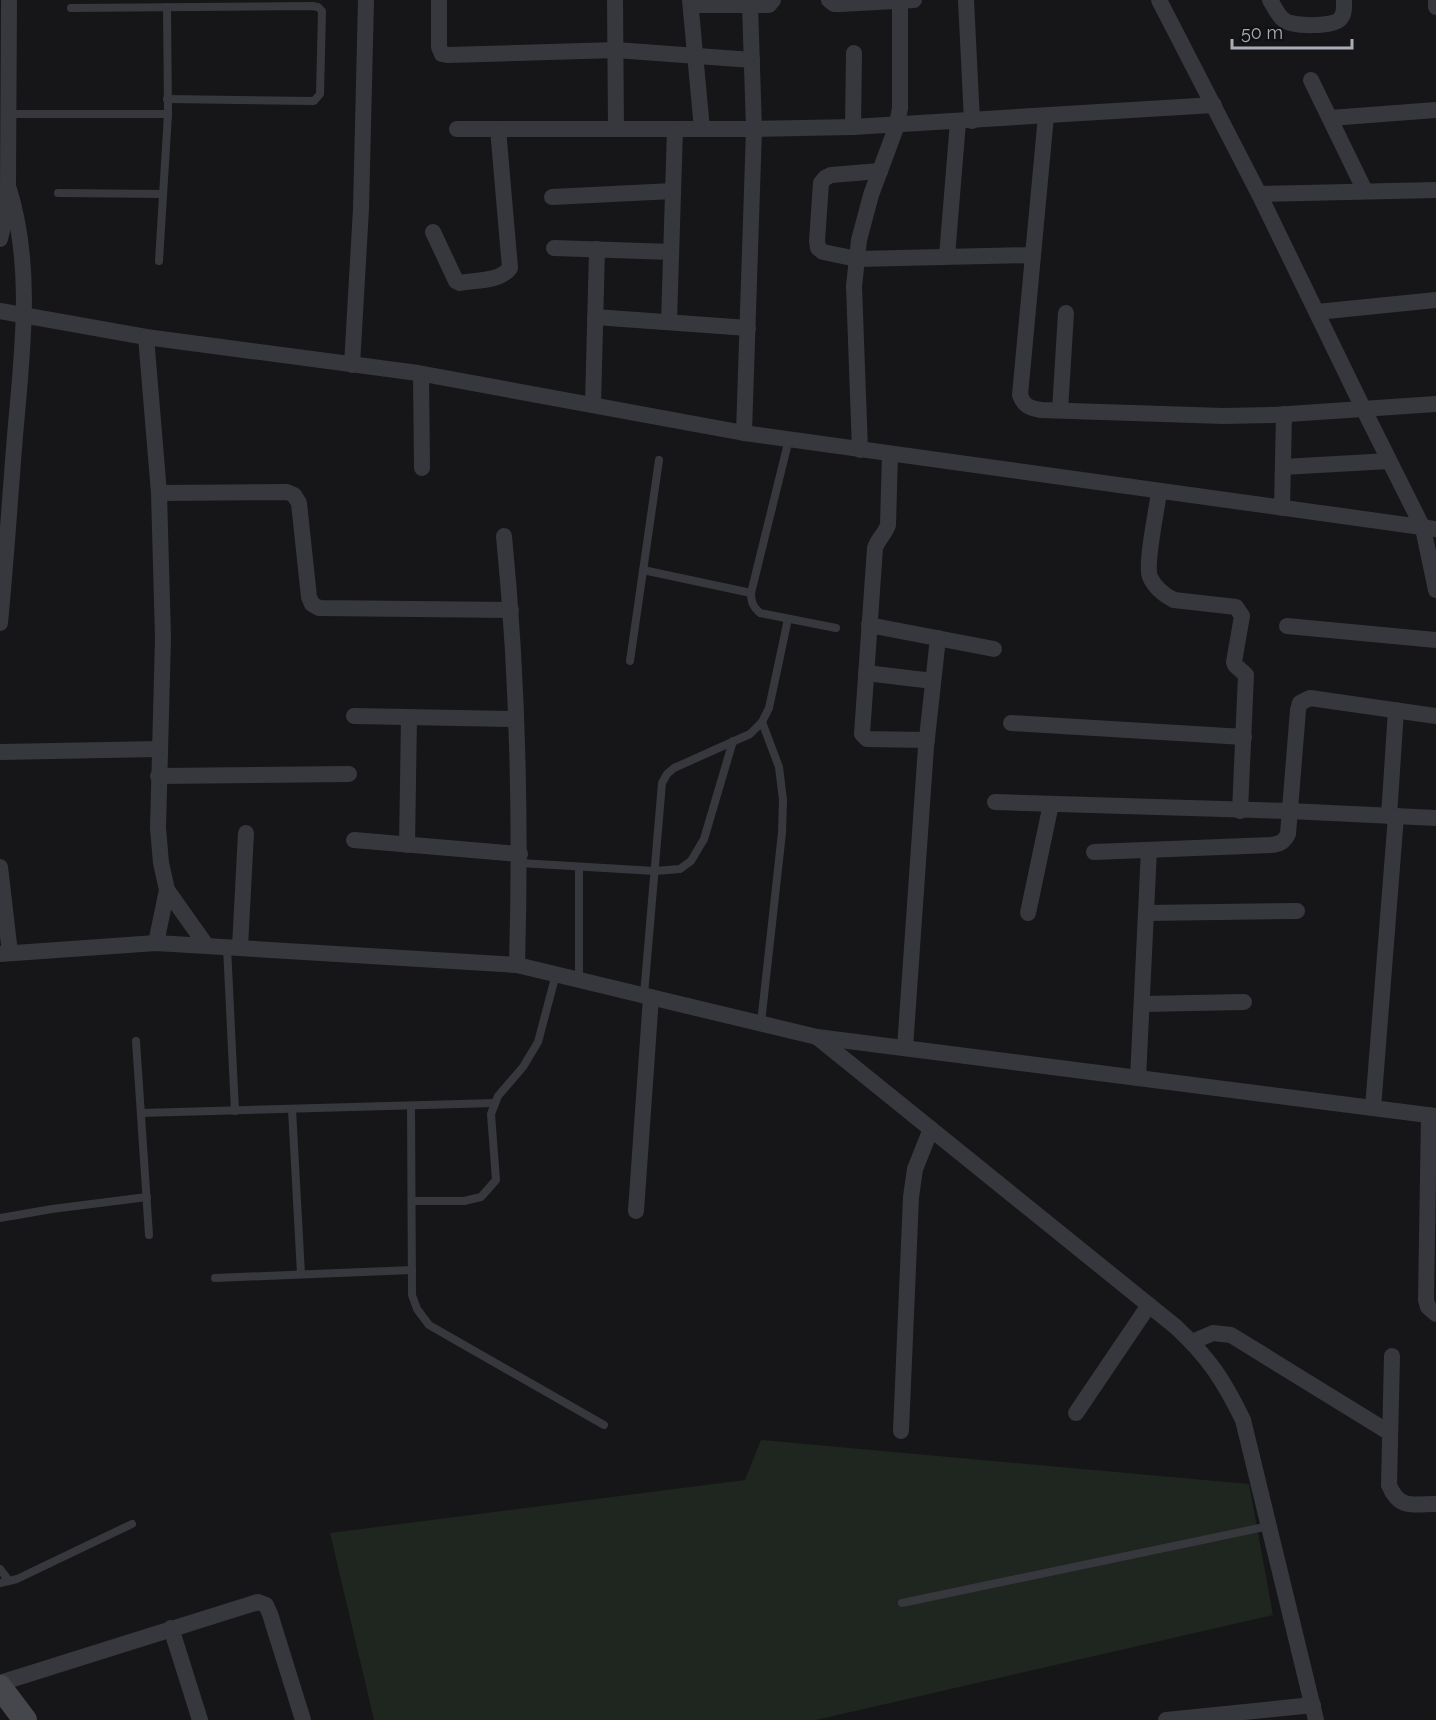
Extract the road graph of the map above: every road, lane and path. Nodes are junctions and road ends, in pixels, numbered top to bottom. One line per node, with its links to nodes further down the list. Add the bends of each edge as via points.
1 (9, 0): 19 (street)
2 (366, 0): 68 (street, via 361,209)
3 (439, 0): 20 (street, via 442,54)
4 (615, 0): 20 (street)
5 (773, 0): 15 (street, via 769,5)
6 (829, 0): 7 (street, via 834,4)
7 (900, 0): 8 (street); 33 (street)
8 (914, 0)
9 (966, 0): 32 (street)
10 (1159, 0): 26 (street)
11 (1270, 0): 12 (street, via 1282,19 1293,25 1333,23 1344,12)
12 (1344, 0)
13 (1436, 0): 17 (street)
14 (691, 3): 15 (street); 22 (street)
15 (750, 5): 23 (street)
16 (167, 7): 18 (lane); 25 (lane); 25 (lane, via 312,6 322,11 323,17 320,94 314,101)
17 (1436, 7)
18 (71, 8)
19 (5, 39): 29 (street)
20 (616, 50): 22 (street); 37 (street)
21 (854, 53): 34 (street)
22 (695, 56): 23 (street); 39 (street)
23 (752, 60): 40 (street)
24 (1311, 80): 31 (street)
25 (167, 99): 28 (lane)
26 (1214, 105): 30 (street); 48 (street)
27 (1436, 110): 31 (street)
28 (168, 114): 29 (lane); 47 (lane)
29 (6, 116): 42 (street)
30 (1046, 116): 32 (street); 55 (street)
31 (1330, 118): 45 (street)
32 (965, 121): 33 (street); 56 (street)
33 (897, 125): 34 (street); 41 (street)
34 (853, 127): 40 (street)
35 (457, 129): 36 (street)
36 (498, 129): 37 (street); 50 (street, via 510,268 499,277 460,283)
37 (616, 129): 38 (street)
38 (675, 129): 39 (street); 44 (street)
39 (702, 129): 40 (street)
40 (754, 129): 66 (street)
41 (880, 171): 57 (street); 57 (street, via 831,175 821,183 818,248)
42 (9, 186): 51 (street); 63 (street, via 19,228)
43 (1436, 190): 45 (street)
44 (673, 191): 49 (street); 54 (street)
45 (1365, 191): 48 (street)
46 (58, 193): 47 (lane)
47 (163, 194): 58 (lane)
48 (1259, 194): 61 (street)
49 (552, 197)
50 (433, 232)
51 (0, 239)
52 (554, 248): 53 (street)
53 (597, 249): 54 (street); 64 (street)
54 (671, 252): 65 (street)
55 (1033, 255): 56 (street); 73 (street, via 1020,395 1023,404 1030,408)
56 (947, 256): 57 (street)
57 (857, 258): 77 (street, via 854,286)
58 (159, 261)
59 (1436, 300): 61 (street)
60 (0, 311): 63 (street)
61 (1317, 312): 72 (street)
62 (1066, 313): 73 (street)
63 (25, 316): 67 (street); 93 (street)
64 (595, 317): 65 (street); 71 (street)
65 (669, 322): 66 (street)
66 (748, 328): 75 (street)
67 (146, 337): 68 (street); 84 (street)
68 (352, 364): 69 (street)
69 (421, 374): 71 (street); 82 (street)
70 (1436, 404): 72 (street)
71 (593, 405): 75 (street)
72 (1363, 408): 74 (street); 80 (street)
73 (1060, 410): 74 (street, via 1223,416)
74 (1284, 414): 81 (street)
75 (744, 433): 76 (street)
76 (789, 440): 77 (street); 90 (lane)
77 (860, 450): 78 (street)
78 (890, 454): 83 (street); 94 (street, via 888,525 875,548)
79 (659, 460): 88 (lane)
80 (1389, 461): 81 (street); 86 (street)
81 (1283, 467): 85 (street)
82 (422, 468)
83 (1159, 492): 85 (street); 110 (street, via 1148,570 1155,586 1174,600 1236,607 1241,612 1234,662 1246,675)
84 (159, 493): 91 (street, via 294,495 299,503 309,597 319,608); 113 (street, via 163,638)
85 (1282, 508): 86 (street)
86 (1430, 529): 89 (street)
87 (504, 536): 91 (street)
88 (643, 570): 90 (lane); 100 (lane)
89 (1436, 590)
90 (751, 593): 92 (lane, via 754,608 760,613)
91 (511, 610): 107 (street)
92 (788, 619): 96 (lane); 108 (lane, via 769,708)
93 (0, 623)
94 (869, 625): 97 (street); 101 (street)
95 (1287, 626): 98 (street)
96 (836, 628)
97 (938, 638): 99 (street); 102 (street)
98 (1436, 640)
99 (994, 649)
100 (630, 661)
101 (866, 673): 102 (street); 111 (street, via 864,738)
102 (933, 681): 111 (street)
103 (1396, 710): 105 (street); 120 (street, via 1304,699 1298,710); 121 (street)
104 (354, 716): 106 (street)
105 (1436, 716)
106 (409, 718): 107 (street); 125 (street)
107 (516, 719): 128 (street)
108 (762, 722): 112 (lane, via 750,734); 146 (lane, via 779,767 783,800)
109 (1011, 723): 110 (street)
110 (1244, 737): 119 (street)
111 (927, 740): 149 (street)
112 (733, 741): 131 (lane, via 704,839 691,861 680,869); 131 (lane, via 667,774 662,783)
113 (159, 749): 114 (street); 116 (street)
114 (0, 752)
115 (349, 774): 116 (street)
116 (158, 776): 132 (street, via 158,828)
117 (995, 802): 118 (street)
118 (1051, 804): 119 (street); 134 (street)
119 (1240, 811): 120 (street)
120 (1289, 811): 121 (street); 126 (street, via 1288,834 1279,844)
121 (1392, 816): 122 (street); 153 (street)
122 (1436, 818)
123 (246, 833): 138 (street)
124 (354, 840): 125 (street)
125 (407, 845): 128 (street)
126 (1149, 850): 127 (street); 135 (street)
127 (1094, 852)
128 (520, 859): 130 (lane); 140 (street)
129 (0, 867): 139 (street)
130 (579, 867): 131 (lane); 142 (lane)
131 (655, 871): 143 (lane)
132 (167, 890): 136 (street); 137 (street)
133 (1297, 911): 135 (street)
134 (1028, 913)
135 (1146, 914): 145 (street)
136 (156, 943): 137 (street); 139 (street)
137 (206, 945): 138 (street)
138 (234, 947): 140 (street); 155 (lane)
139 (5, 954)
140 (517, 965): 141 (street)
141 (556, 974): 142 (street); 151 (lane, via 538,1042)
142 (579, 980): 143 (street)
143 (647, 996): 146 (street); 161 (street)
144 (1244, 1002): 145 (street)
145 (1142, 1004): 150 (street)
146 (761, 1023): 147 (street)
147 (817, 1037): 149 (street); 158 (street)
148 (136, 1041): 156 (lane)
149 (905, 1048): 150 (street)
150 (1138, 1078): 153 (street)
151 (495, 1104): 152 (lane); 160 (lane, via 491,1114 496,1180 490,1189 481,1197 464,1201)
152 (411, 1106): 154 (lane); 160 (lane)
153 (1373, 1108): 157 (street)
154 (292, 1109): 155 (lane); 165 (lane)
155 (235, 1111): 156 (lane)
156 (141, 1113): 159 (lane)
157 (1433, 1115): 168 (street, via 1426,1300)
158 (931, 1129): 167 (street); 173 (street, via 915,1169 911,1197)
159 (147, 1197): 162 (lane); 163 (lane)
160 (412, 1201): 164 (lane)
161 (636, 1211)
162 (0, 1218)
163 (149, 1235)
164 (412, 1270): 165 (lane); 172 (lane, via 412,1295 429,1325)
165 (301, 1274): 166 (lane)
166 (215, 1278)
167 (1149, 1305): 169 (street); 171 (street)
168 (1436, 1314)
169 (1192, 1342): 174 (street, via 1213,1333 1231,1335); 177 (street, via 1224,1382 1243,1420)
170 (1392, 1356): 174 (street)
171 (1076, 1413)
172 (604, 1425)
173 (902, 1431)
174 (1390, 1432): 175 (street, via 1389,1485 1398,1502)
175 (1436, 1504)
176 (132, 1524): 179 (lane)
177 (1269, 1526): 180 (lane); 183 (street)
178 (0, 1569): 179 (lane)
179 (4, 1582)
180 (902, 1603)
181 (171, 1628): 182 (street); 186 (street); 187 (street, via 249,1603 266,1605)
182 (0, 1685): 185 (street)
183 (1315, 1712): 184 (street)
184 (1196, 1718): 188 (street)
185 (25, 1720)
186 (200, 1720)
187 (303, 1720)
188 (1166, 1720)

